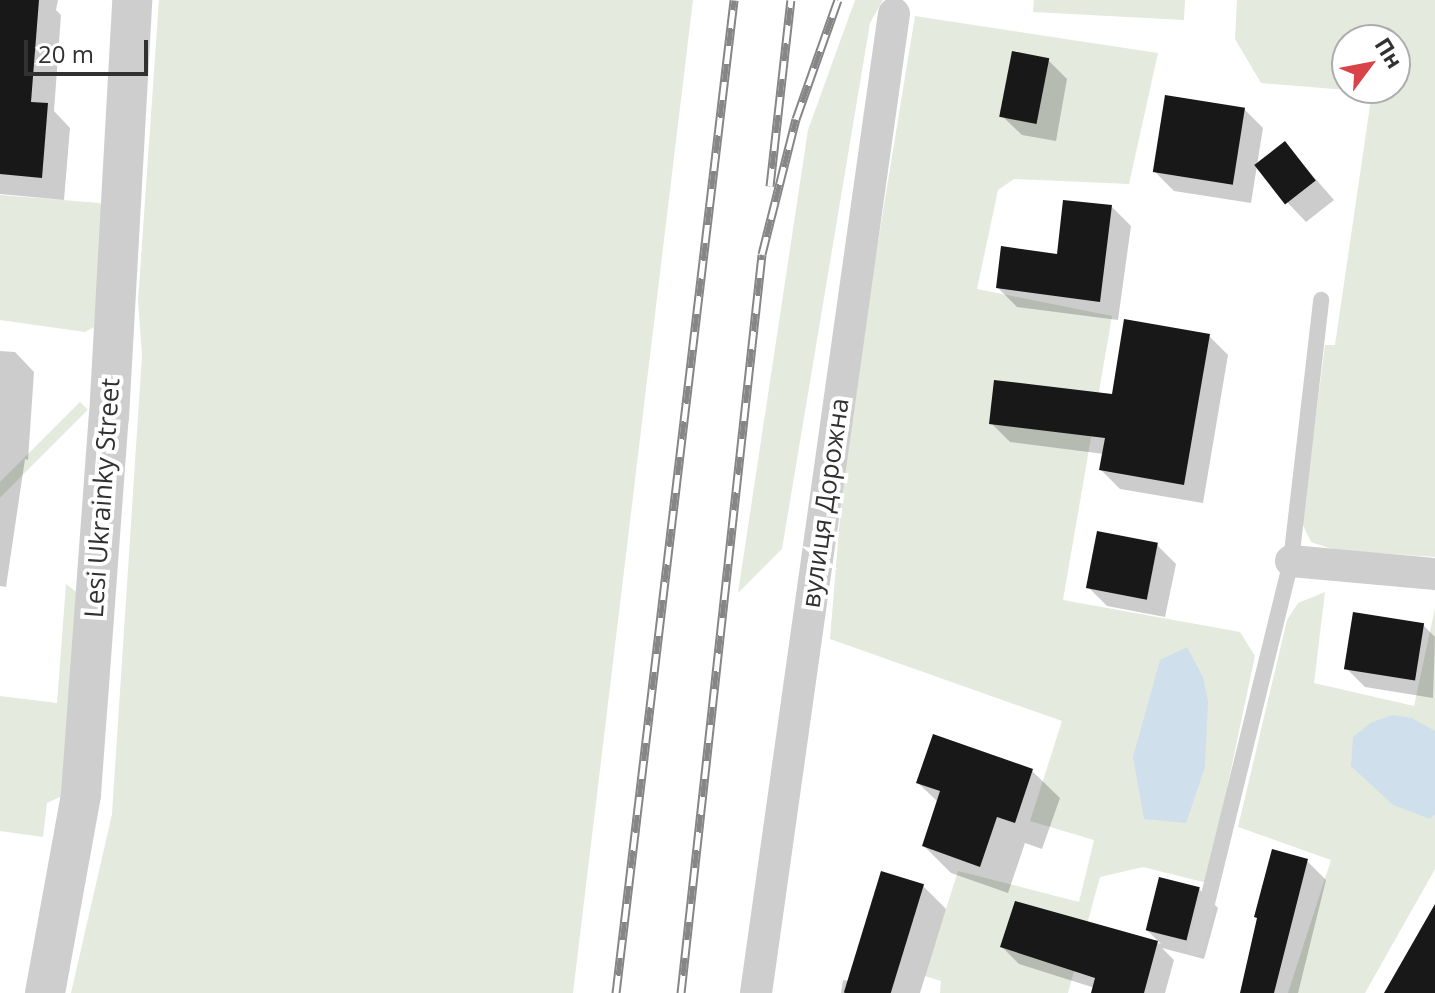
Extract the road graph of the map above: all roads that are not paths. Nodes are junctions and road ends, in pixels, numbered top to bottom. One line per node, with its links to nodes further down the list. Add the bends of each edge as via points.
1 (132, 0): 7 (street, Lesi Ukrainky Street, via 81,794)
2 (894, 14): 8 (street, вулиця Дорожна)
3 (1321, 300): 4 (lane)
4 (1291, 561): 5 (street); 6 (lane)
5 (1435, 574)
6 (1196, 948)
7 (45, 993)
8 (756, 993)

